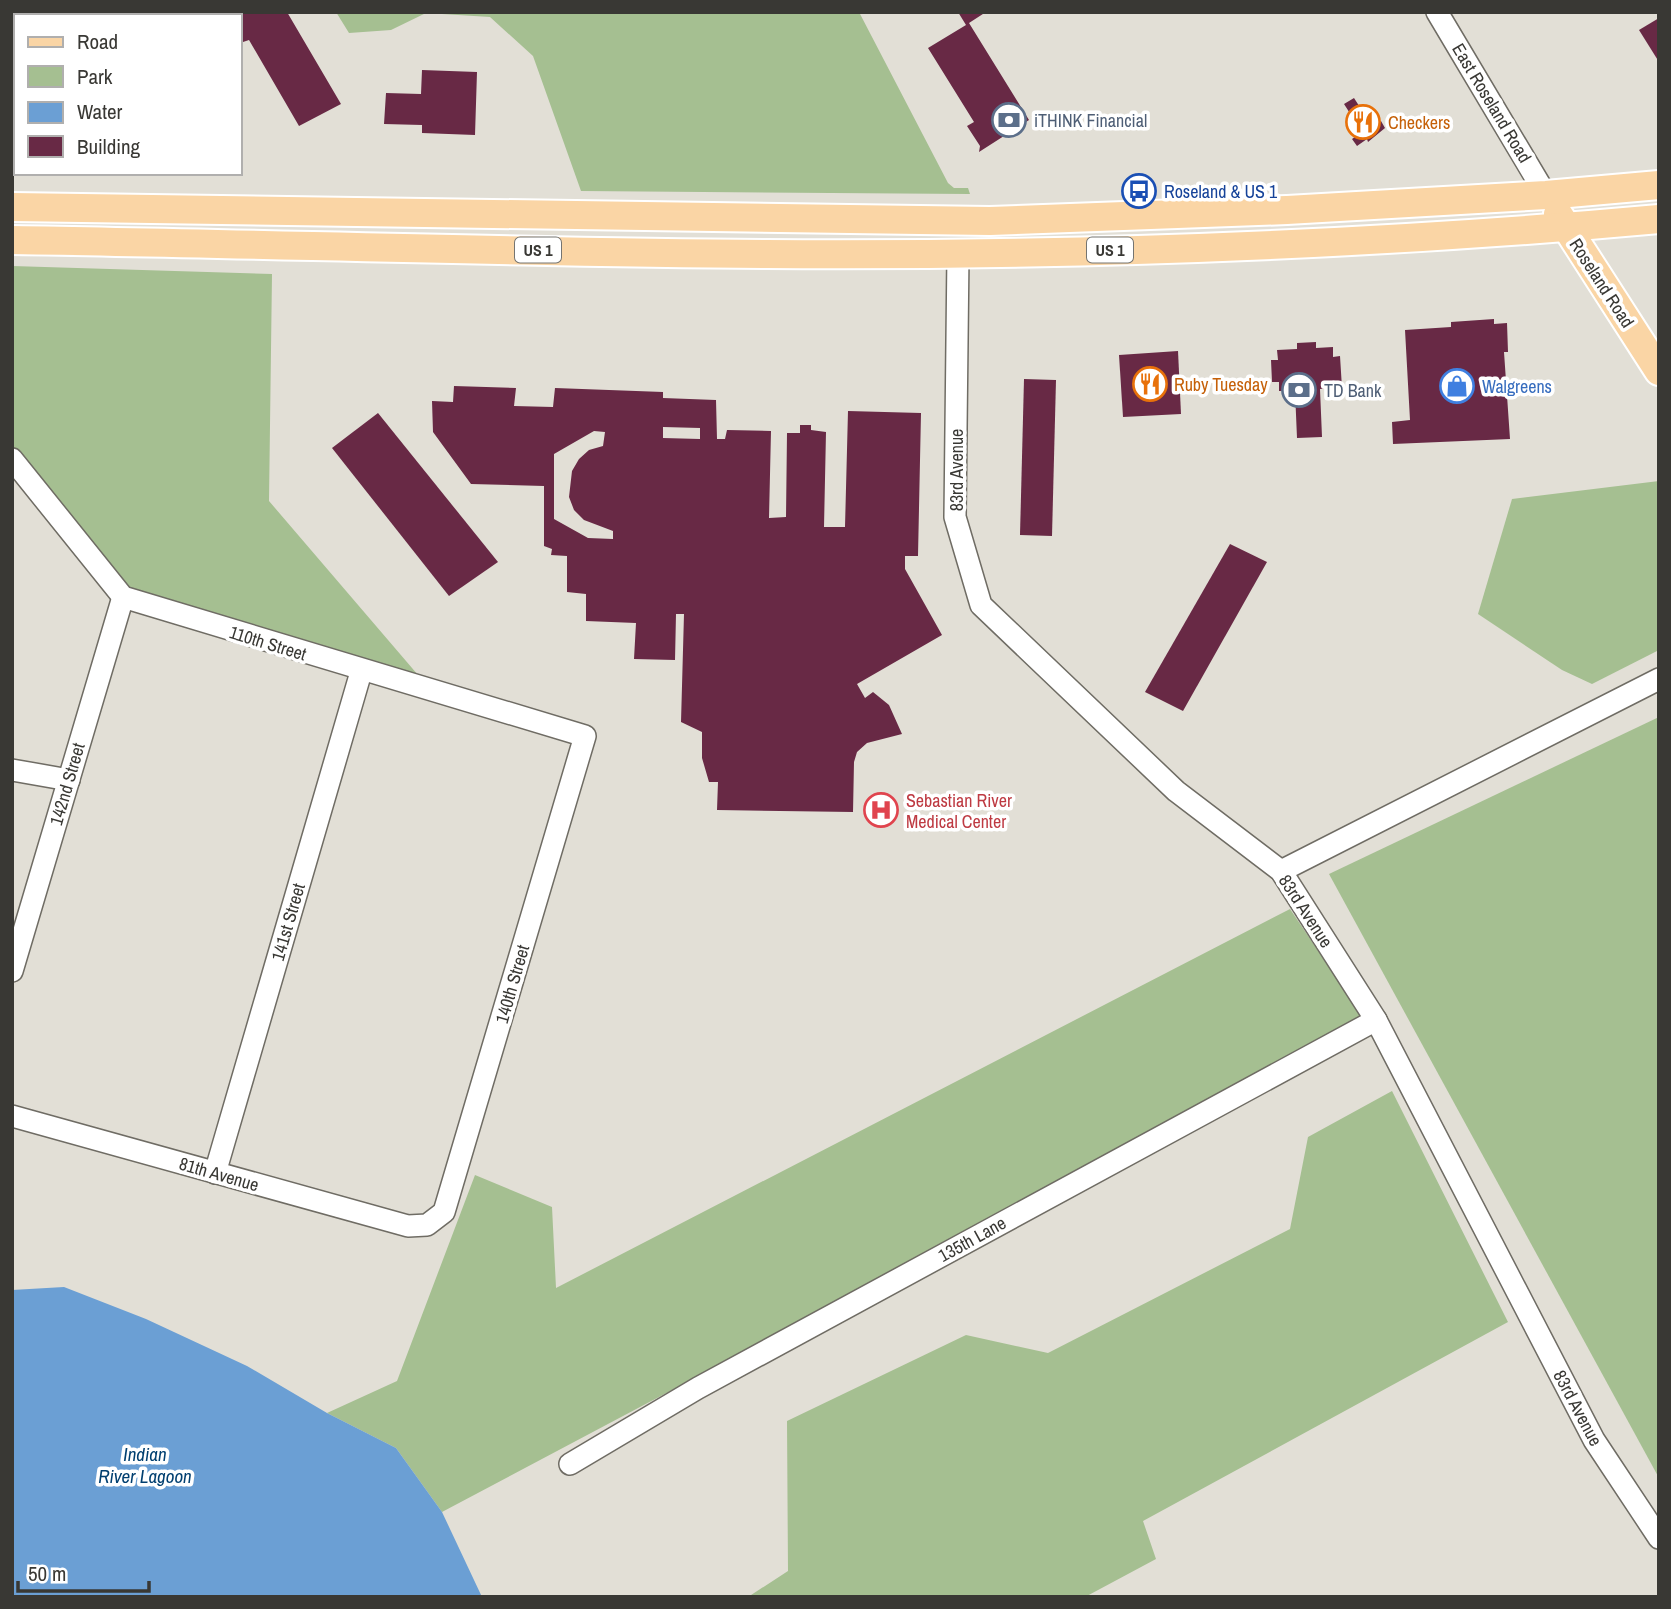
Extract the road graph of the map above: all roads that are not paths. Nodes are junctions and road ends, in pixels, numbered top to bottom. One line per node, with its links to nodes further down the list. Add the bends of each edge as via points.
1 (1437, 12): 3 (street, East Roseland Road)
2 (1659, 184): 3 (main road, US 1)
3 (1546, 195): 6 (main road, US 1); 7 (main road, Roseland Road)
4 (12, 207): 6 (main road, US 1)
5 (1659, 219): 7 (main road, US 1)
6 (1003, 220): 9 (main road, via 972,236)
7 (1566, 227): 9 (main road, US 1, via 1173,249); 10 (main road, Roseland Road)
8 (12, 240): 9 (main road, US 1, via 752,254)
9 (958, 253): 18 (street, 83rd Avenue, via 955,517 981,605 1176,791)
10 (1659, 371)
11 (12, 459): 12 (street)
12 (122, 597): 13 (street, 110th Street); 17 (street, 142nd Street)
13 (361, 671): 15 (street, 110th Street); 22 (street, 141st Street)
14 (1659, 679): 18 (street)
15 (585, 736): 23 (street, 140th Street, via 444,1212)
16 (12, 770): 17 (street)
17 (69, 780): 19 (street, 142nd Street)
18 (1281, 871): 20 (street, 83rd Avenue)
19 (12, 971)
20 (1376, 1020): 24 (street, 135th Lane, via 698,1388); 25 (street, 83rd Avenue, via 1594,1440)
21 (12, 1116): 22 (street, 81th Avenue)
22 (215, 1173): 23 (street, 81th Avenue, via 408,1226)
23 (427, 1225)
24 (570, 1464)
25 (1659, 1538)

